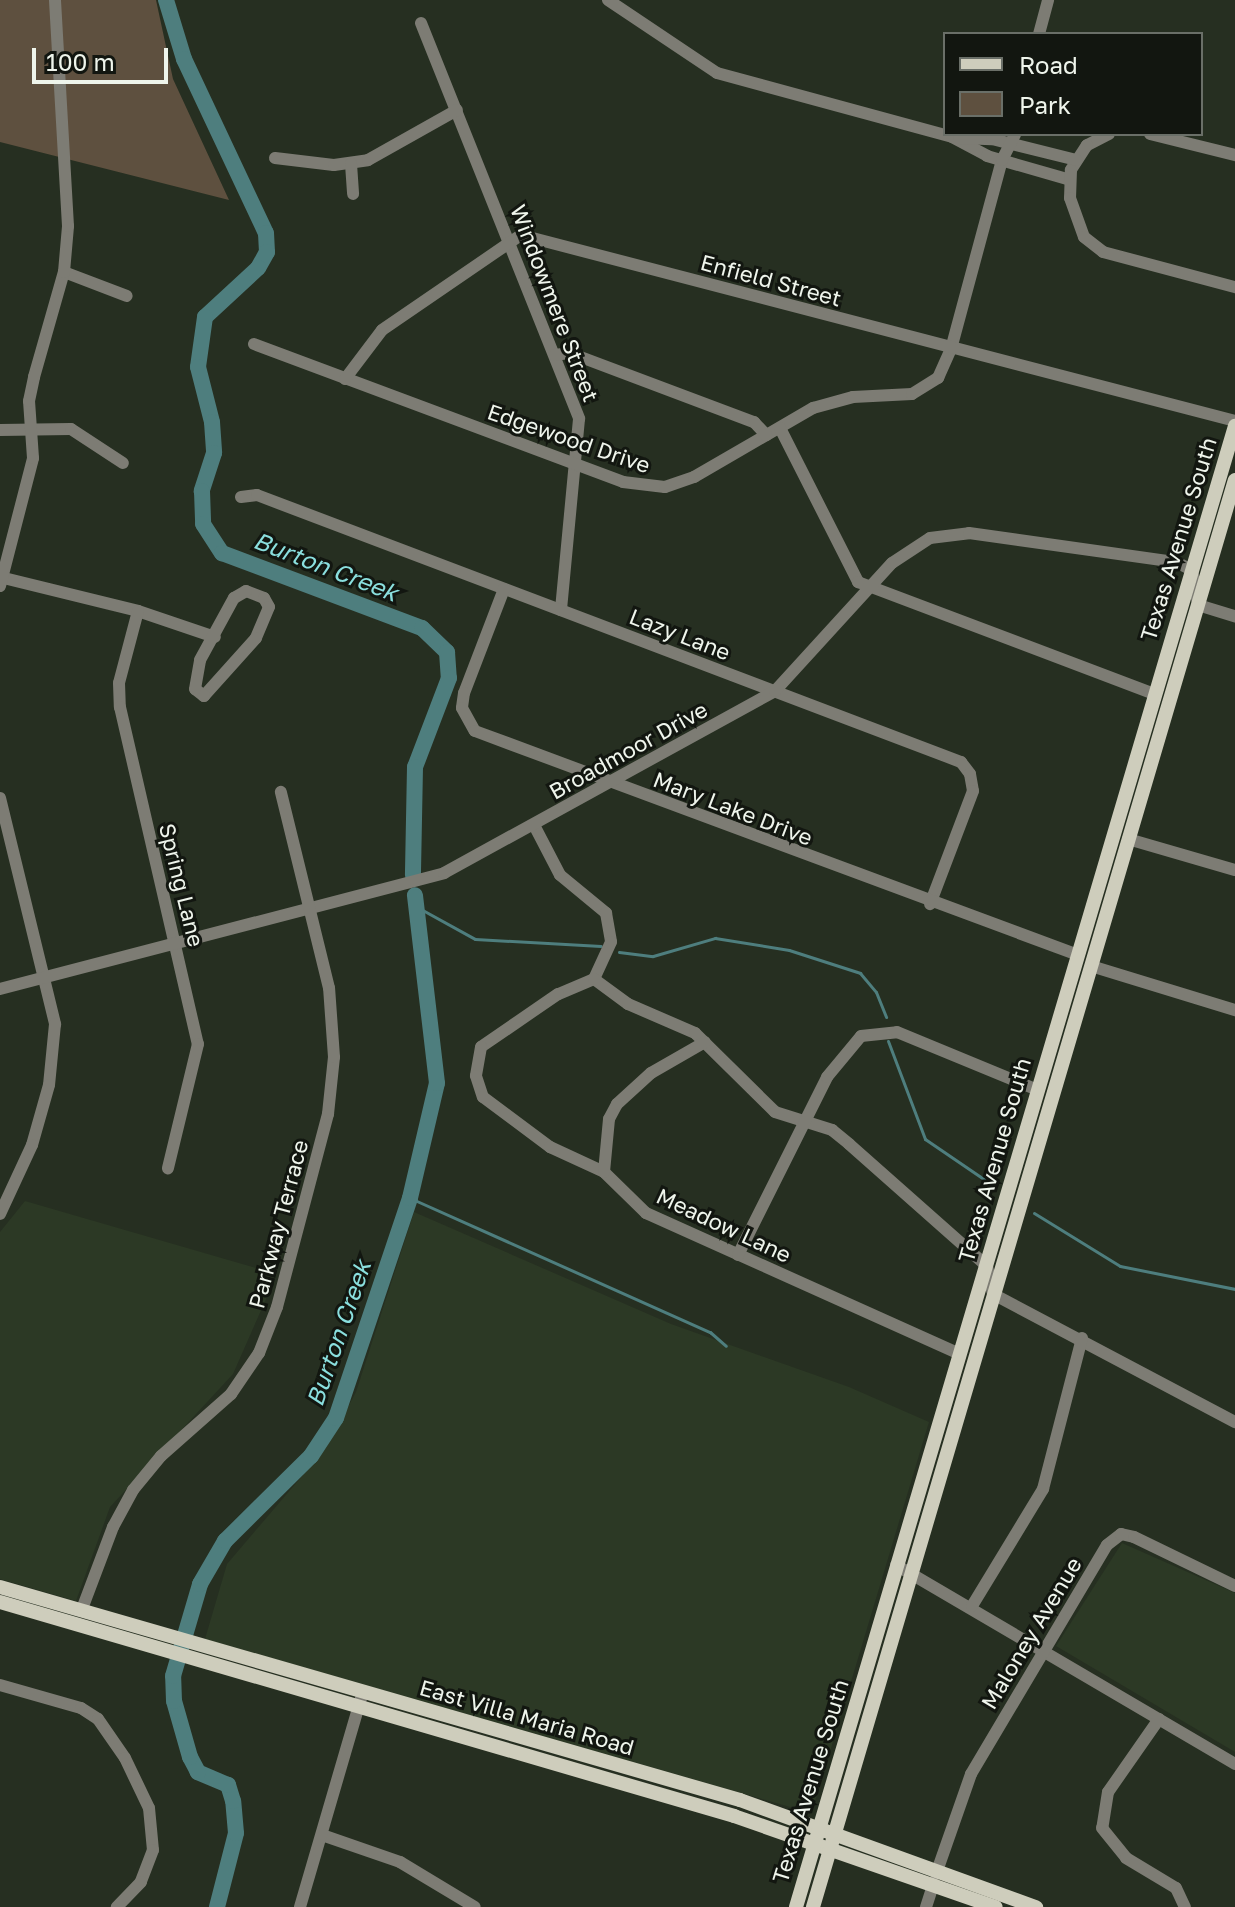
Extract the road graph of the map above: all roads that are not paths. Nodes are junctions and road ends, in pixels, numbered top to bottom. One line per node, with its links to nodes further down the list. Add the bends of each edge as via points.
1 (55, 0): 22 (street, via 68,226)
2 (608, 0): 7 (street, via 717,73)
3 (1048, 0): 5 (street)
4 (421, 23): 6 (street, Windowmere Street)
5 (1040, 32)
6 (457, 110): 16 (street, via 383,154); 21 (street, Windowmere Street)
7 (943, 135)
8 (948, 136): 11 (street)
9 (1105, 136): 17 (street, via 1087,145)
10 (1158, 136): 13 (street)
11 (952, 137): 12 (street); 15 (street)
12 (1014, 139): 15 (street, Edgewood Drive); 17 (street)
13 (1235, 155)
14 (275, 158): 16 (street)
15 (1002, 160): 18 (street); 26 (street, Edgewood Drive)
16 (351, 164): 19 (street)
17 (1072, 170): 18 (street); 20 (street)
18 (1049, 174): 20 (street)
19 (353, 194)
20 (1070, 198): 23 (street, via 1084,237 1103,252)
21 (509, 240): 26 (street, Enfield Street, via 533,236); 27 (street, Windowmere Street); 28 (street, via 382,330)
22 (64, 272): 24 (street); 32 (street, via 34,377)
23 (1235, 287)
24 (127, 296)
25 (254, 344): 28 (street, Edgewood Drive)
26 (951, 349): 29 (street, Enfield Street); 30 (street, Edgewood Drive, via 938,378 924,389 896,398 835,400)
27 (555, 355): 33 (street, via 570,353 740,416); 35 (street, Windowmere Street, via 579,419)
28 (345, 379): 35 (street, Edgewood Drive)
29 (1235, 423): 38 (main road, Texas Avenue South)
30 (780, 428): 33 (street, Edgewood Drive); 40 (street, via 847,567)
31 (0, 430): 32 (street)
32 (31, 431): 34 (street, via 71,429); 39 (street, via 27,495)
33 (766, 435): 35 (street, Edgewood Drive, via 665,487 637,486)
34 (123, 463)
35 (576, 465): 43 (street, Windowmere Street)
36 (1235, 480): 42 (main road, Texas Avenue South)
37 (241, 497): 41 (street, Lazy Lane, via 257,495)
38 (1192, 570): 40 (street, Broadmoor Drive, via 1128,554 958,533 930,538 908,550); 42 (street); 48 (main road, Texas Avenue South)
39 (1, 580): 44 (street)
40 (869, 588): 47 (street, Broadmoor Drive); 48 (street)
41 (504, 589): 43 (street, Lazy Lane); 49 (street, Mary Lake Drive, via 464,693 466,720 490,738)
42 (1198, 605): 45 (street); 53 (main road, Texas Avenue South)
43 (561, 610): 47 (street, Lazy Lane)
44 (138, 611): 46 (street); 58 (street, Spring Lane, via 119,683 120,707)
45 (1235, 616)
46 (215, 637): 46 (street, via 196,674 195,689 204,696 256,638 268,601 239,593)
47 (775, 691): 49 (street, Broadmoor Drive); 56 (street, Lazy Lane, via 947,754 966,768 973,791)
48 (1155, 694): 54 (main road, Texas Avenue South)
49 (610, 783): 52 (street, Broadmoor Drive); 56 (street, Mary Lake Drive)
50 (281, 792): 57 (street, Parkway Terrace)
51 (0, 798): 61 (street)
52 (534, 825): 57 (street, Broadmoor Drive, via 433,879); 62 (street, via 560,875 600,904 612,926 608,956)
53 (1128, 839): 55 (street); 60 (main road, Texas Avenue South)
54 (1108, 855): 59 (main road, Texas Avenue South); 60 (main road, via 1112,867 1086,954)
55 (1235, 870)
56 (930, 904): 59 (street, Mary Lake Drive)
57 (311, 911): 58 (street, Broadmoor Drive); 83 (street, Parkway Terrace, via 329,988 333,1076 328,1114 271,1326 231,1394 161,1456 133,1490)
58 (175, 946): 61 (street, Broadmoor Drive); 68 (street, Spring Lane, via 198,1044)
59 (1078, 955): 66 (main road, Texas Avenue South)
60 (1091, 966): 64 (street); 73 (main road, Texas Avenue South)
61 (45, 978): 63 (street, Broadmoor Drive); 70 (street, via 55,1024 49,1085 22,1176)
62 (594, 979): 65 (street, via 628,1004); 69 (street, Meadow Lane, via 558,994 488,1041 478,1056 476,1076 493,1107 550,1147)
63 (0, 989)
64 (1235, 1010)
65 (705, 1042): 67 (street, via 759,1101 792,1120); 69 (street, via 651,1073 617,1104 609,1119)
66 (1038, 1090): 67 (street, via 897,1032 871,1032 839,1058); 72 (main road, Texas Avenue South)
67 (808, 1121): 71 (street); 72 (street, via 849,1144)
68 (168, 1168)
69 (604, 1172): 71 (street, Meadow Lane, via 646,1213)
70 (0, 1214)
71 (738, 1255): 75 (street, Meadow Lane)
72 (987, 1266): 73 (street); 75 (main road, Texas Avenue South)
73 (993, 1294): 74 (street); 78 (main road, Texas Avenue South)
74 (1082, 1338): 76 (street); 82 (street, via 1043,1489)
75 (960, 1354): 77 (main road, Texas Avenue South)
76 (1235, 1422)
77 (896, 1565): 78 (street); 90 (main road, Texas Avenue South)
78 (911, 1573): 82 (street); 91 (main road, Texas Avenue South)
79 (1235, 1586): 85 (street, Maloney Avenue, via 1121,1534 1099,1557)
80 (0, 1587): 83 (main road, East Villa Maria Road)
81 (0, 1602): 84 (main road, East Villa Maria Road)
82 (972, 1606): 85 (street)
83 (82, 1609): 84 (main road, East Villa Maria Road)
84 (165, 1640): 87 (main road, East Villa Maria Road)
85 (1045, 1649): 88 (street); 95 (street, Maloney Avenue, via 971,1774)
86 (0, 1685): 96 (street, via 81,1708 98,1719 125,1758 149,1808 153,1850 141,1882)
87 (362, 1698): 90 (main road, East Villa Maria Road); 92 (street); 93 (main road, East Villa Maria Road)
88 (1159, 1719): 89 (street); 104 (street, via 1108,1792 1102,1828 1126,1858 1176,1888)
89 (1235, 1764)
90 (819, 1825): 91 (main road, East Villa Maria Road); 93 (main road, Texas Avenue South)
91 (836, 1831): 94 (main road, Texas Avenue South); 95 (main road, East Villa Maria Road)
92 (322, 1835): 97 (street); 98 (street, via 400,1862)
93 (815, 1841): 94 (main road, East Villa Maria Road); 99 (main road, Texas Avenue South)
94 (831, 1847): 95 (main road, East Villa Maria Road); 100 (main road, Texas Avenue South)
95 (934, 1882): 101 (street, Maloney Avenue); 102 (main road, East Villa Maria Road); 103 (main road, East Villa Maria Road)
96 (117, 1907)
97 (300, 1907)
98 (475, 1907)
99 (796, 1907)
100 (813, 1907)
101 (926, 1907)
102 (996, 1907)
103 (1036, 1907)
104 (1185, 1907)

